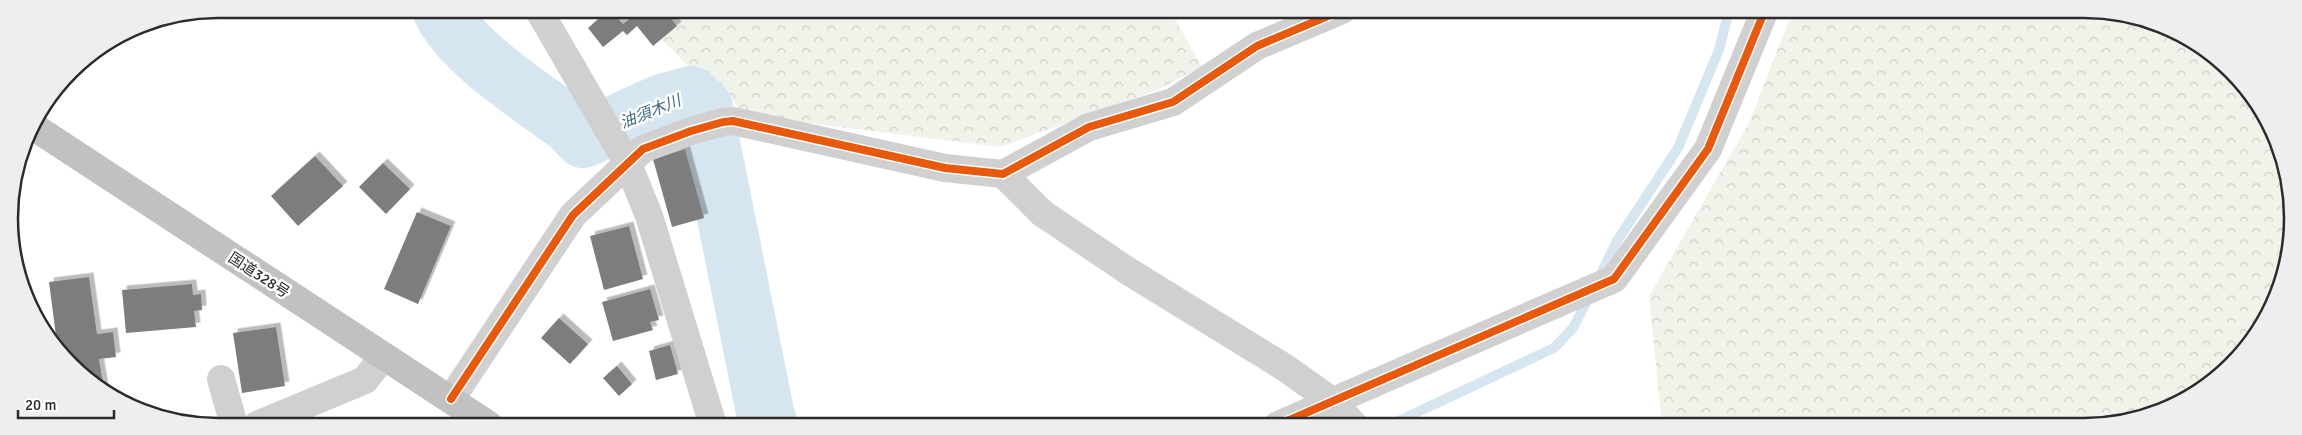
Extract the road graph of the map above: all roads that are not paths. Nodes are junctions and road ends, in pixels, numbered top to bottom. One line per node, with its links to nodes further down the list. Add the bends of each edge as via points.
1 (543, 18): 5 (street)
2 (1323, 18): 6 (street, via 1257,46 1173,102 1088,127)
3 (1762, 18): 10 (street, via 1708,150 1614,279)
4 (38, 129): 7 (highway, 国道328号)
5 (622, 153): 6 (street, via 733,121 946,168); 9 (street, via 573,215); 14 (street, via 648,216)
6 (1003, 174): 10 (street, via 1042,213 1128,271 1284,367)
7 (383, 357): 9 (highway, 国道328号); 12 (street, via 365,380)
8 (221, 379): 11 (street)
9 (451, 399): 13 (highway, 国道328号)
10 (1346, 415): 15 (street)
11 (232, 418)
12 (271, 418)
13 (478, 418)
14 (710, 418)
15 (1326, 418)

